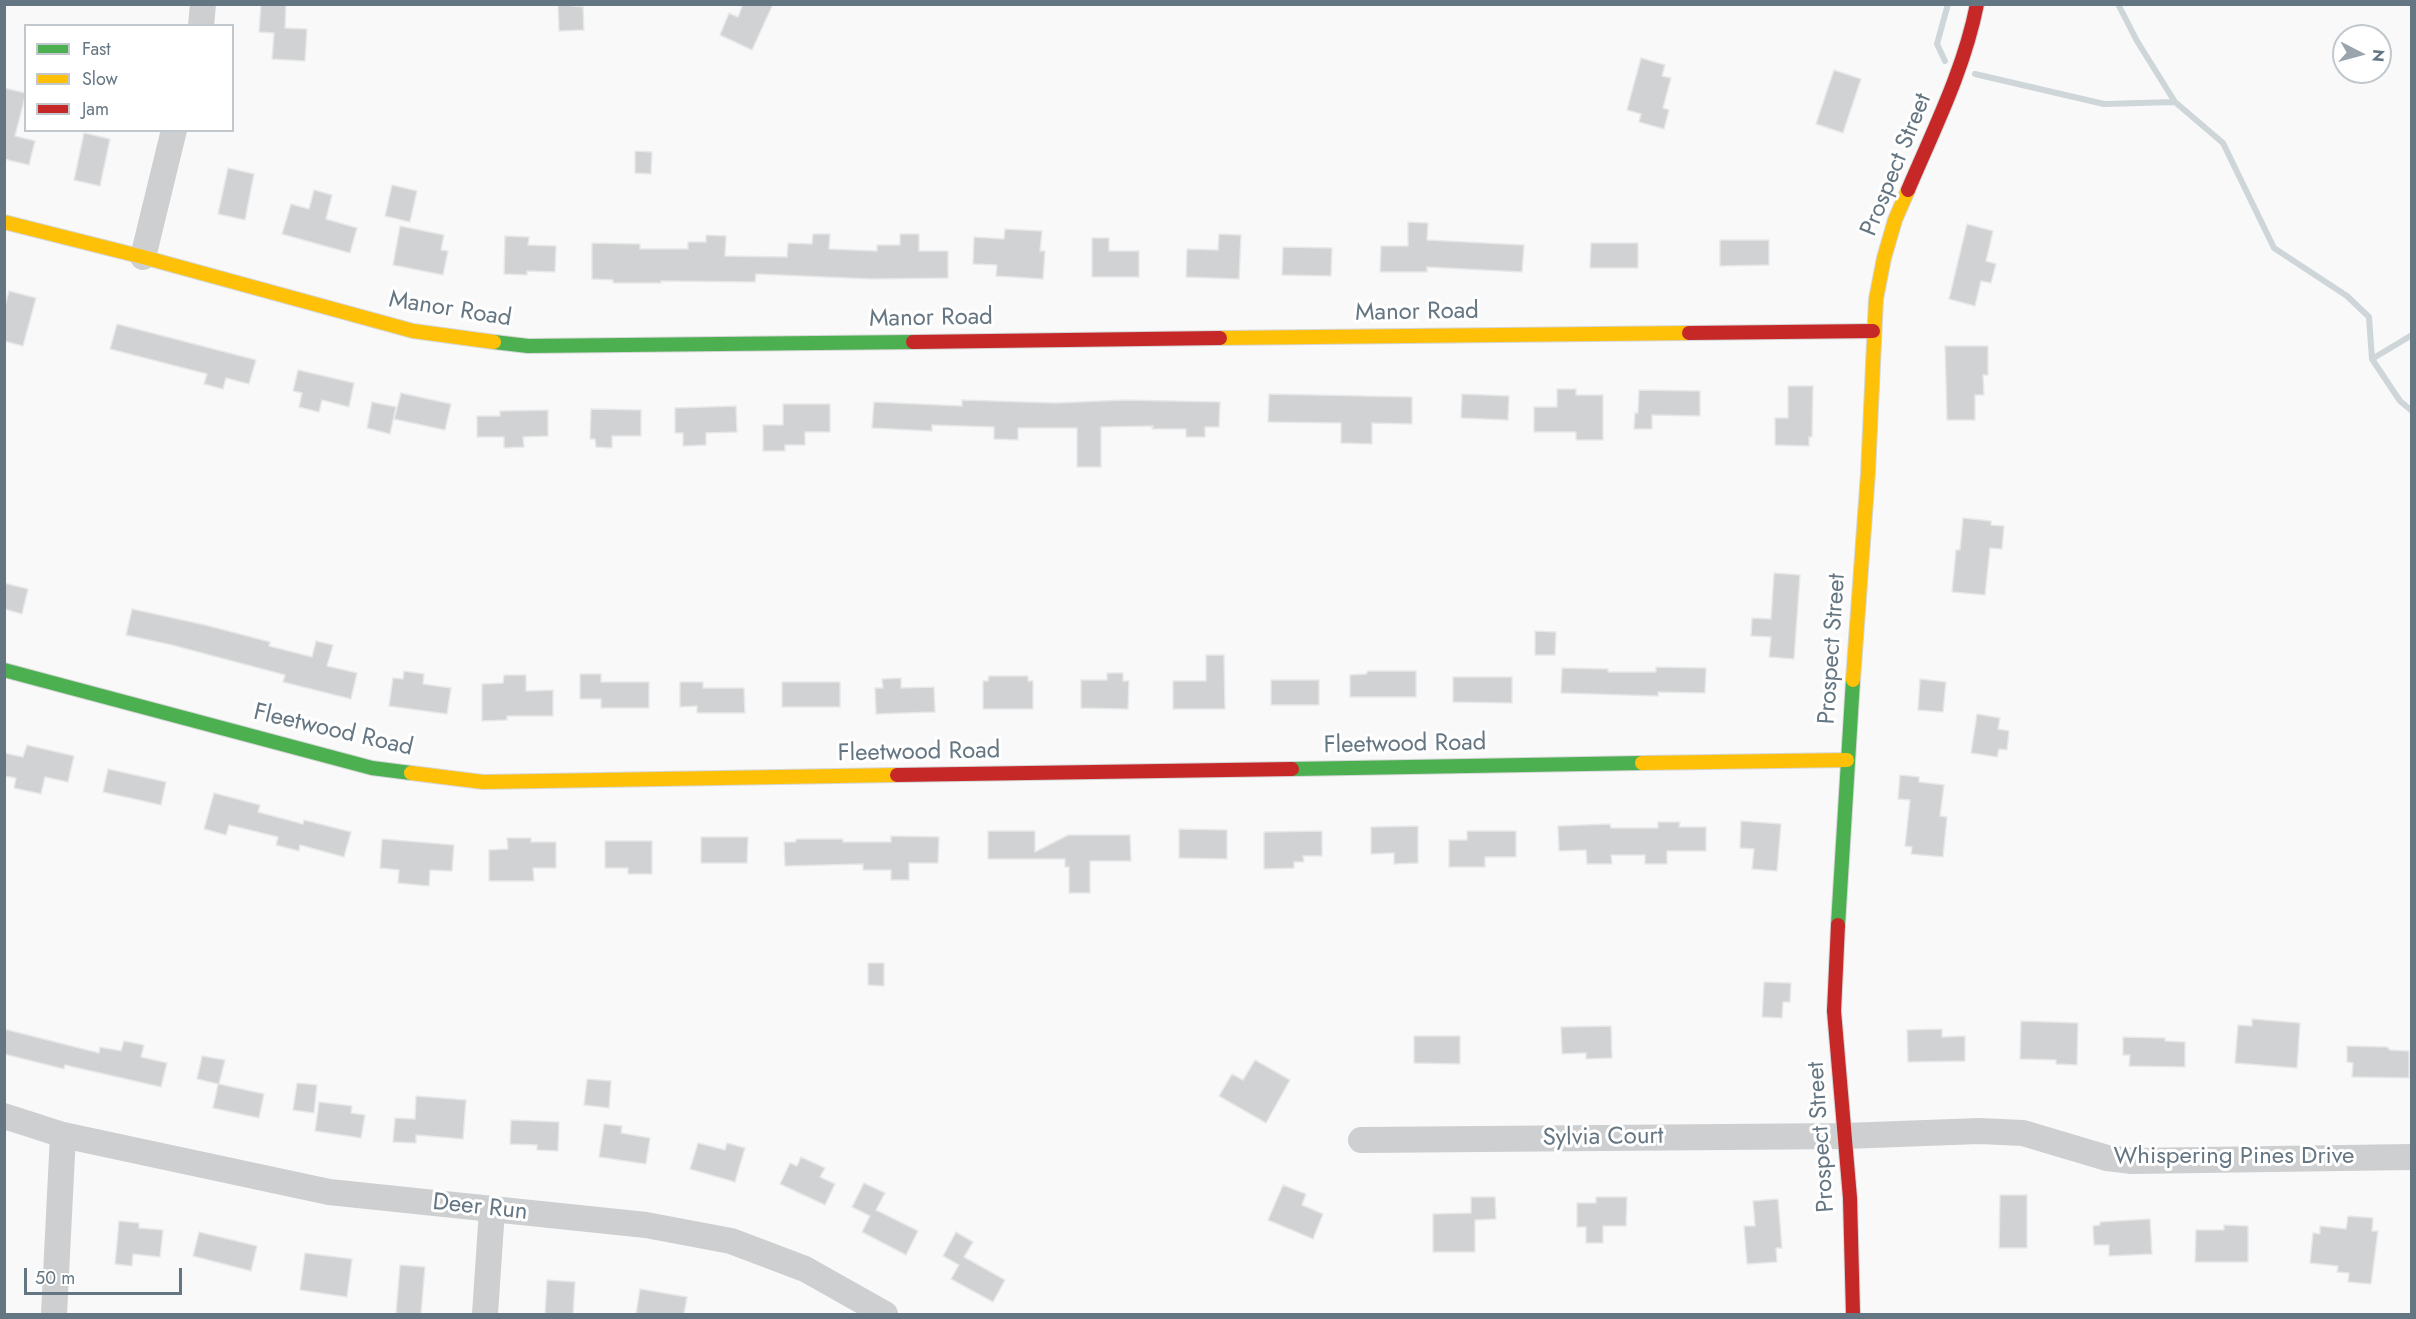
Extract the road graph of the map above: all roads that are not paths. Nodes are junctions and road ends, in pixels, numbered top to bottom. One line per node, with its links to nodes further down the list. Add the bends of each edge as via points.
1 (202, 4): 3 (street)
2 (1977, 4): 7 (street, Prospect Street, via 1957,76 1895,220 1882,269)
3 (201, 24)
4 (174, 132): 6 (street)
5 (4, 222): 6 (street, Manor Road)
6 (143, 257): 7 (street, Manor Road, via 413,331 528,346)
7 (1873, 331): 9 (street, Prospect Street, via 1869,473)
8 (4, 670): 9 (street, Fleetwood Road, via 372,768 483,782)
9 (1847, 760): 12 (street, Prospect Street, via 1834,1011)
10 (4, 1116): 11 (street, Deer Run)
11 (63, 1135): 15 (street, Deer Run, via 329,1192); 16 (street)
12 (1845, 1136): 13 (street, Sylvia Court); 14 (street, Whispering Pines Drive, via 2023,1133 2107,1158 2132,1161); 19 (street, Prospect Street)
13 (1361, 1140)
14 (2412, 1157)
15 (492, 1210): 17 (street); 18 (street, Deer Run, via 646,1225 731,1241 806,1269)
16 (54, 1314)
17 (486, 1314)
18 (885, 1314)
19 (1853, 1314)

